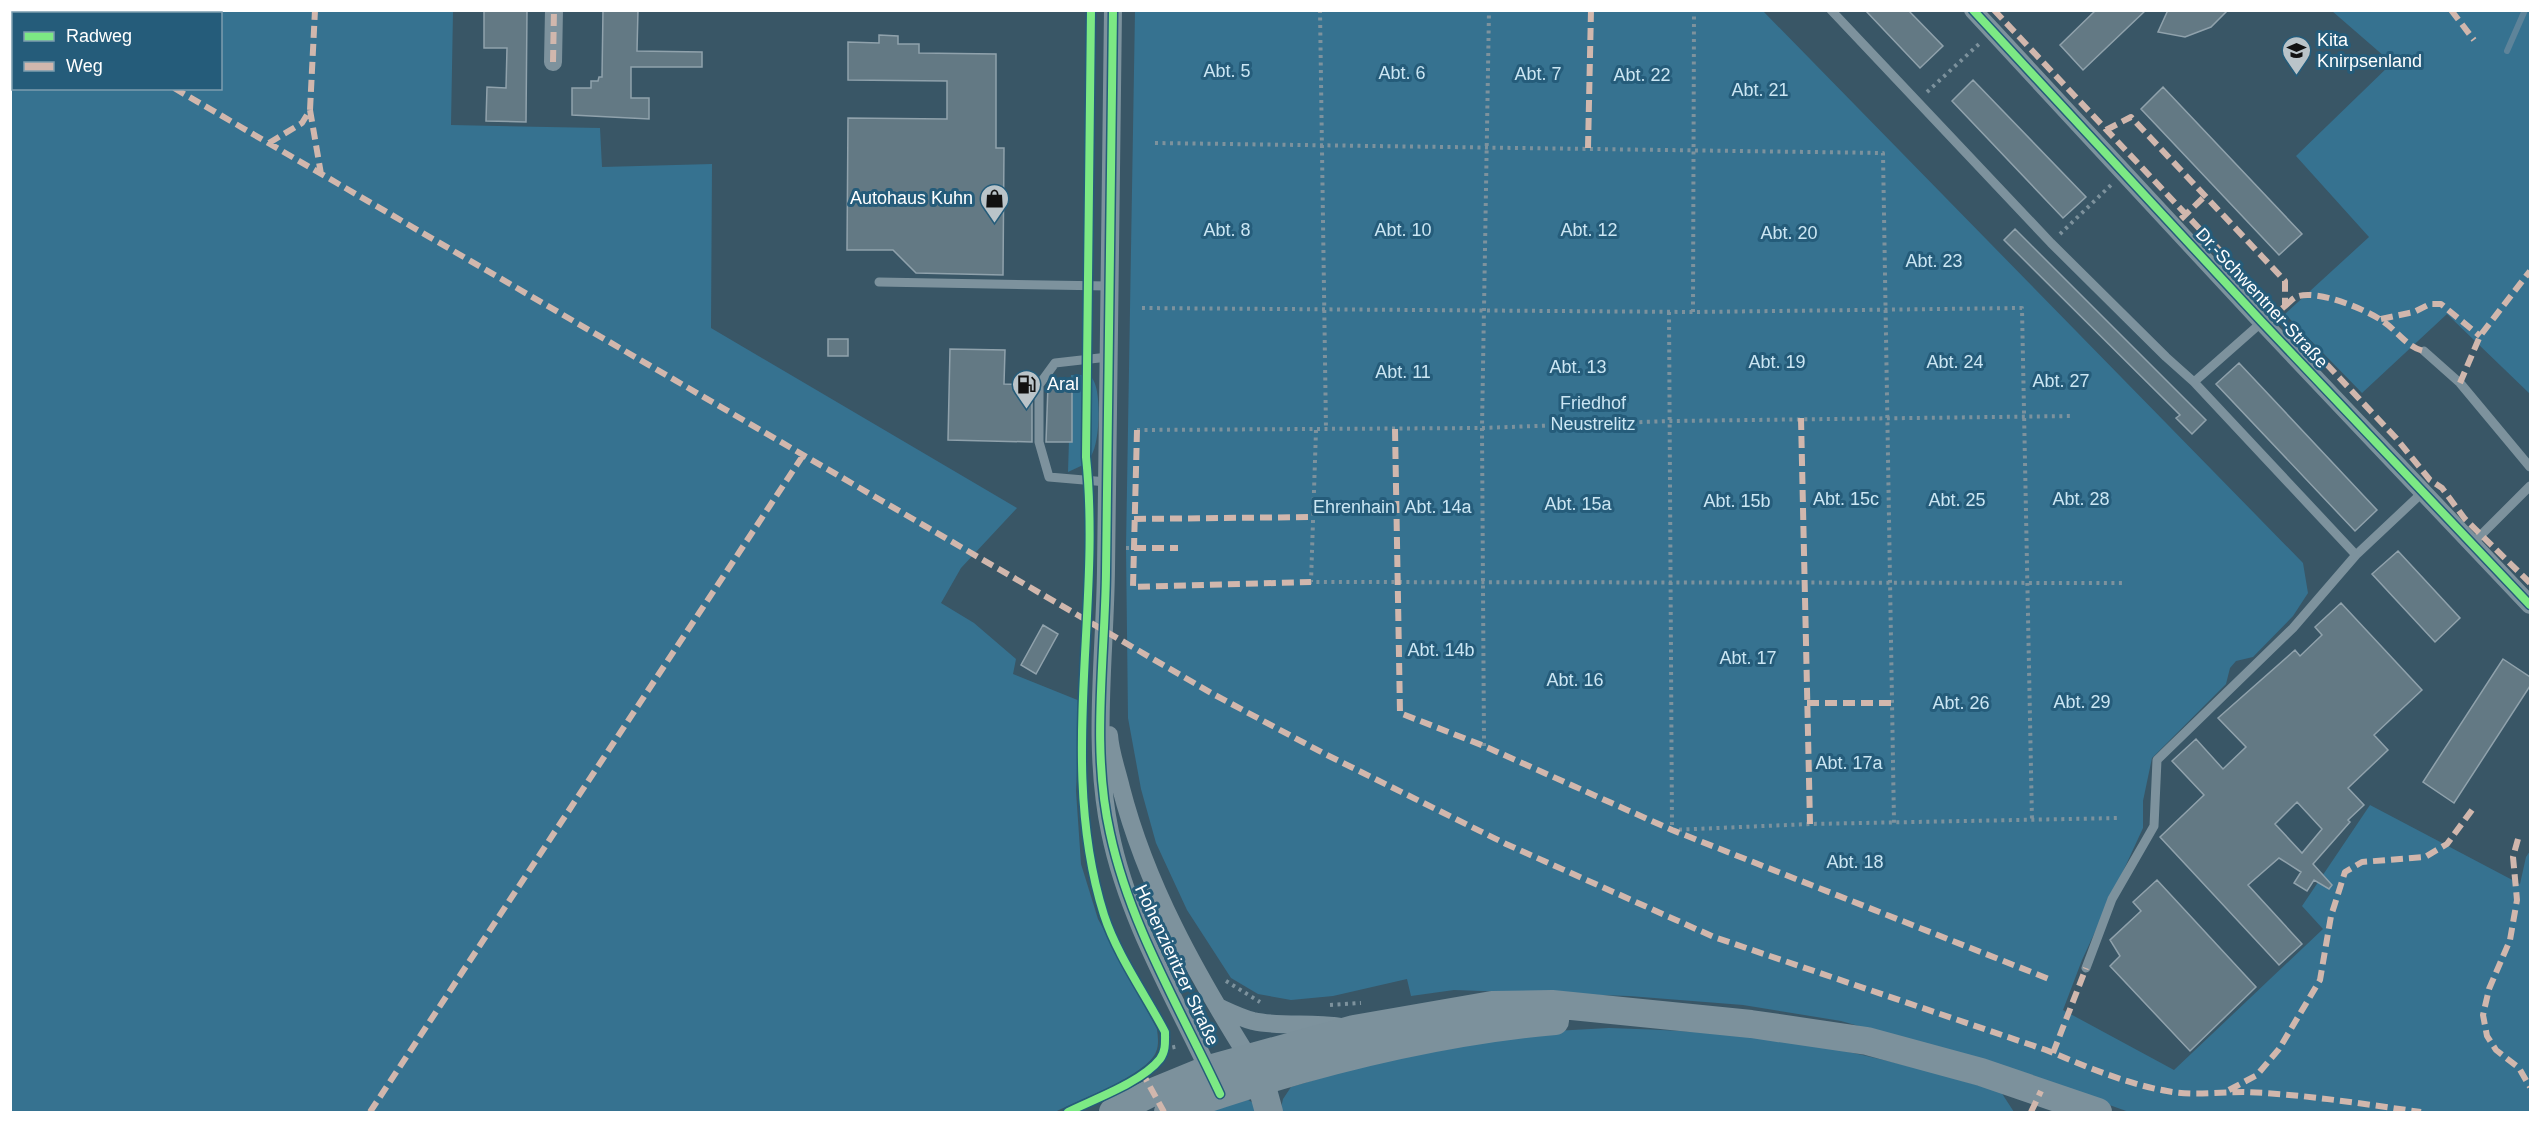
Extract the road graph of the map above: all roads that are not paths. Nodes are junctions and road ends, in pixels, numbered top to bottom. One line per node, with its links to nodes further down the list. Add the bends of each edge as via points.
1 (554, 10): 5 (street)
2 (1113, 10): 7 (street, Hohenzieritzer Straße)
3 (1831, 10): 11 (lane, via 2050,243)
4 (1973, 10): 8 (street, Dr.-Schwentner-Straße)
5 (553, 62)
6 (879, 282): 7 (lane)
7 (1109, 286): 10 (street, Hohenzieritzer Straße)
8 (2262, 322): 11 (lane); 15 (street, Dr.-Schwentner-Straße)
9 (2424, 351): 12 (lane, via 2460,383)
10 (1108, 357): 13 (street, Hohenzieritzer Straße); 13 (lane, via 1055,363 1039,385 1040,442 1049,477)
11 (2194, 382): 17 (lane)
12 (2530, 467)
13 (1107, 482): 19 (street, Hohenzieritzer Straße)
14 (2530, 486): 16 (lane)
15 (2423, 492): 16 (street, Dr.-Schwentner-Straße); 17 (lane)
16 (2472, 544): 18 (street, Dr.-Schwentner-Straße)
17 (2356, 555): 20 (lane, via 2293,628 2157,760 2154,826 2112,899)
18 (2530, 605)
19 (1105, 631): 21 (street, Hohenzieritzer Straße, via 1109,740 1126,806 1147,870 1184,948); 25 (street, Hohenzieritzer Straße, via 1101,751 1110,834 1144,938)
20 (2086, 968)
21 (1218, 1007): 23 (street, via 1251,1020 1322,1023); 24 (street, Hohenzieritzer Straße)
22 (1635, 1014): 23 (main road, via 1552,1004 1492,1005); 26 (main road, via 1517,1025 1402,1045); 30 (main road, via 1751,1024 1867,1041 1981,1072)
23 (1354, 1029): 24 (main road)
24 (1248, 1057): 25 (main road); 26 (main road)
25 (1214, 1082): 26 (main road); 27 (main road, via 1153,1092); 28 (main road)
26 (1261, 1083): 29 (main road)
27 (1113, 1113)
28 (1168, 1113)
29 (1269, 1113)
30 (2098, 1113)

